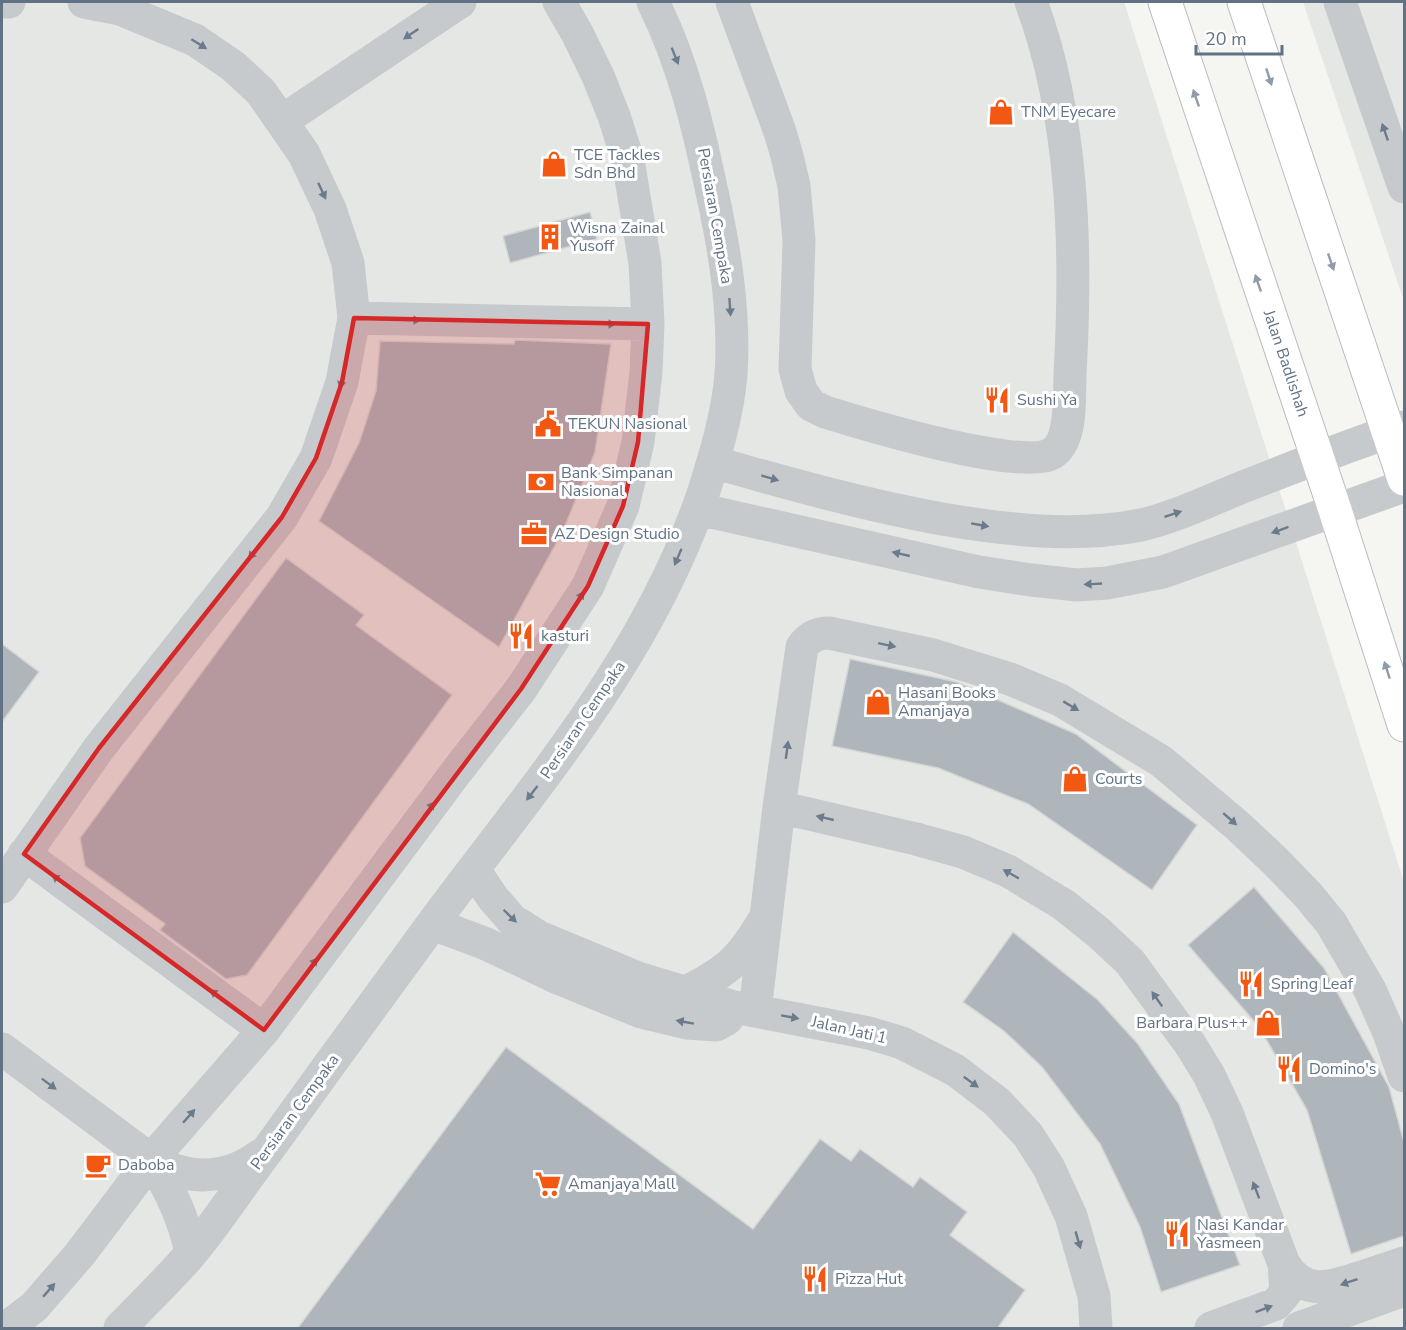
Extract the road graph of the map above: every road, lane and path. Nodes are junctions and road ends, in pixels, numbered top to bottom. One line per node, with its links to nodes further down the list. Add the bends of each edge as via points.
1 (2, 2): 2 (street)
2 (9, 2)
3 (84, 2): 12 (street)
4 (459, 2): 13 (street, one-way to 13)
5 (559, 2): 16 (street, via 598,76 628,160 645,263)
6 (653, 2): 19 (street, Persiaran Cempaka, one-way to 19, via 687,84 725,254 730,378)
7 (732, 2): 8 (street, via 780,132 794,186 799,240 795,369 801,391 811,405 825,412 921,440 1036,458 1061,446 1068,423 1074,302 1066,161 1050,63)
8 (1031, 2)
9 (1165, 2): 18 (main road, Jalan Badlishah, one-way to 9)
10 (1244, 2): 17 (main road, one-way to 17)
11 (1340, 2): 14 (street, one-way to 11)
12 (149, 10): 13 (street, one-way to 13, via 233,66 261,92)
13 (282, 121): 15 (street, one-way to 15, via 304,154 330,209 348,263)
14 (1404, 187)
15 (354, 318): 16 (street, one-way to 16); 26 (street, one-way to 26, via 342,382 316,458 282,517 99,748)
16 (648, 324): 33 (street, one-way to 16, via 521,689 588,586 623,506 638,441)
17 (1397, 430): 18 (street); 20 (main road)
18 (1317, 458): 19 (street, one-way to 18, via 907,512 1002,529 1087,531 1142,524 1184,511); 23 (main road, Jalan Badlishah)
19 (713, 462): 22 (street, Persiaran Cempaka)
20 (1404, 479)
21 (1404, 486): 23 (street)
22 (698, 509): 23 (street, one-way to 22, via 1163,572 1077,585 979,572); 27 (street, Persiaran Cempaka, one-way to 27, via 646,624 612,681)
23 (1335, 510): 24 (main road, Jalan Badlishah, one-way to 23)
24 (1404, 725)
25 (779, 807): 29 (street); 35 (street, one-way to 35, via 802,647 806,640 820,633 933,654 1060,700 1175,772 1239,827 1308,895 1331,923 1370,990); 40 (street, one-way to 25, via 1209,1075 1130,962 1107,940 1036,888 963,852)
26 (24, 854): 28 (street); 33 (street, one-way to 26)
27 (474, 870): 30 (street, Persiaran Cempaka); 31 (street, Jalan Jati 1, one-way to 31, via 513,920 539,937 638,978)
28 (2, 887)
29 (766, 916): 31 (street, via 736,961 715,978); 32 (street)
30 (433, 924): 32 (street, one-way to 30, via 716,1025 641,1012); 36 (street, Persiaran Cempaka)
31 (686, 992): 32 (street, Jalan Jati 1)
32 (745, 1009): 42 (street, Jalan Jati 1, one-way to 42, via 902,1043 955,1070 997,1102 1028,1135 1048,1168 1071,1216)
33 (264, 1030): 37 (street, one-way to 33)
34 (2, 1049): 37 (street, one-way to 37)
35 (1404, 1076)
36 (266, 1152): 37 (street, via 231,1172 212,1176 180,1173); 38 (street, Persiaran Cempaka)
37 (151, 1160): 38 (street, via 179,1208); 43 (street, one-way to 37, via 34,1307 80,1254)
38 (191, 1253): 44 (street, Persiaran Cempaka)
39 (1404, 1263): 40 (street, one-way to 40, via 1326,1288 1306,1284)
40 (1284, 1264): 47 (street, one-way to 40, via 1276,1304 1286,1292)
41 (1404, 1290): 48 (street)
42 (1095, 1296): 45 (street, Jalan Jati 1); 46 (street)
43 (6, 1329)
44 (120, 1329)
45 (1096, 1329)
46 (1112, 1329)
47 (1211, 1329)
48 (1299, 1329)

